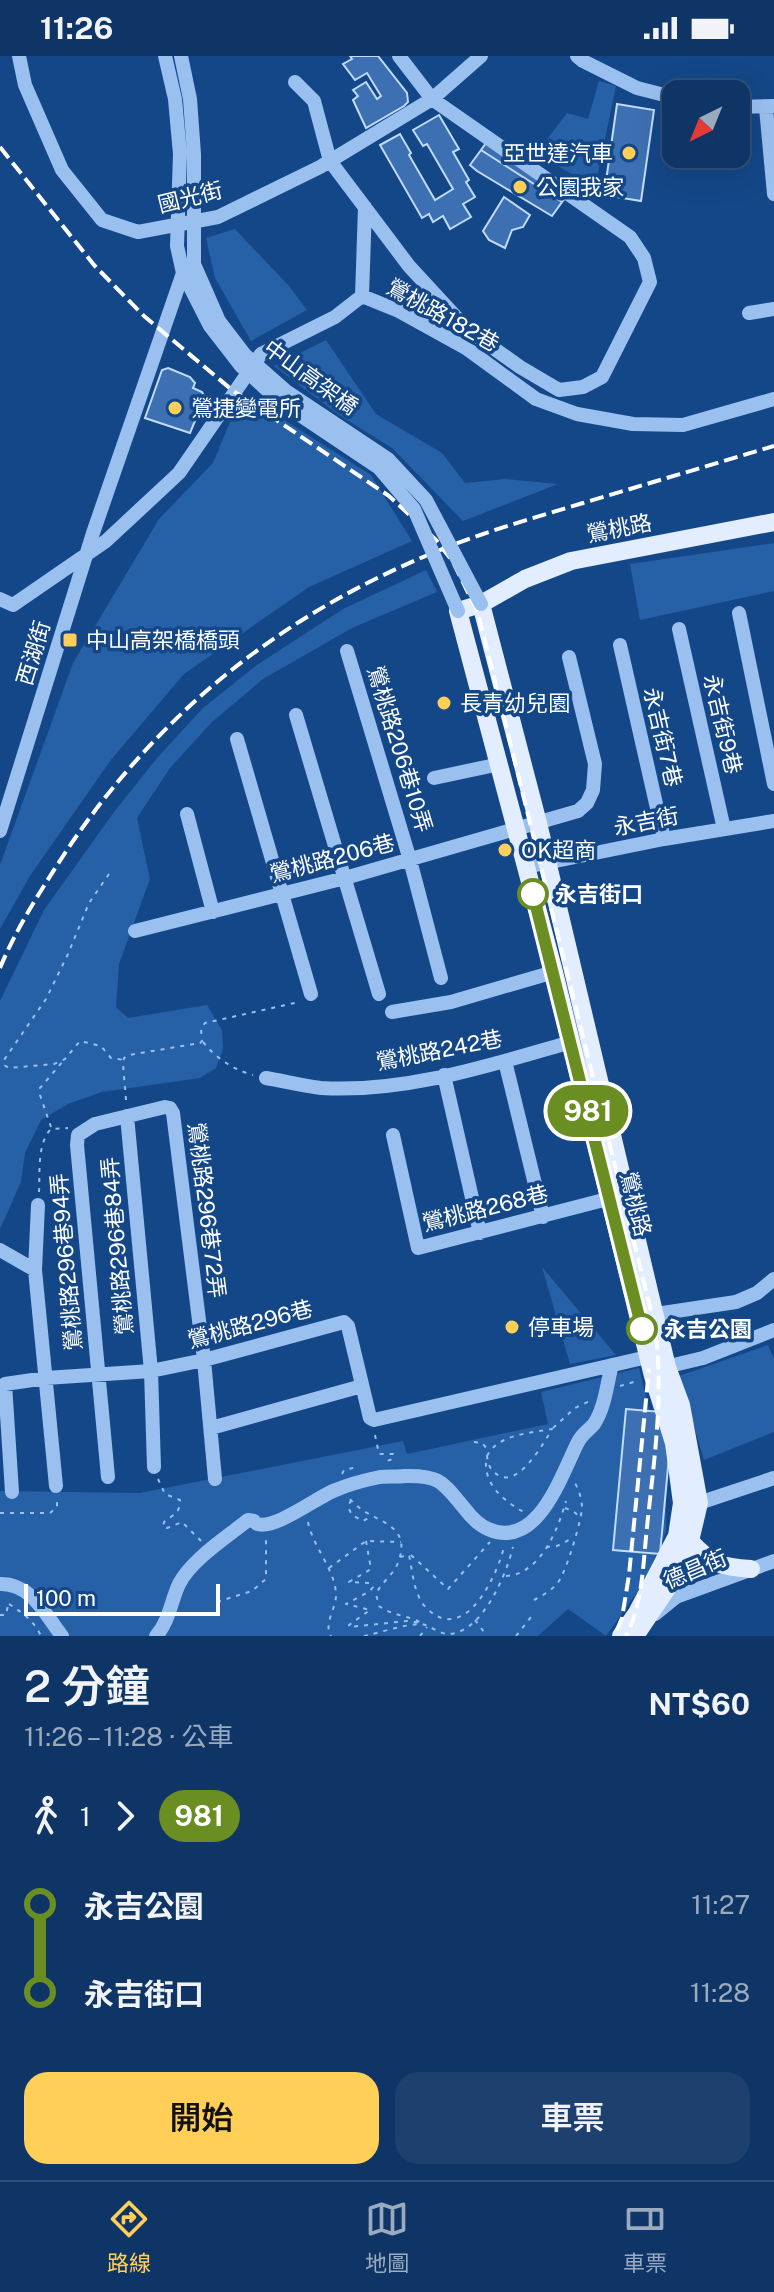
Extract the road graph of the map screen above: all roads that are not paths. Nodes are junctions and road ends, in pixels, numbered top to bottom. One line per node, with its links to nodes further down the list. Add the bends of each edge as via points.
1 (19, 56): 11 (street, 國光街, via 25,85 62,170 102,220 138,232 218,217)
2 (165, 56): 14 (street, 中山高架橋, bridge, via 180,154 177,246)
3 (181, 56): 14 (street, 中山高架橋, bridge, via 194,154)
4 (399, 56): 9 (street)
5 (481, 56): 9 (street, 國光街)
6 (577, 56): 8 (street, via 637,88)
7 (295, 82): 11 (street, via 314,101)
8 (662, 94)
9 (432, 99): 11 (street, 國光街); 13 (street, via 586,204 630,237 644,258 650,282 602,377 583,387 559,390 478,338 409,266)
10 (770, 107): 12 (street)
11 (330, 161): 13 (street)
12 (774, 194)
13 (365, 207): 15 (street)
14 (188, 269): 20 (street, 中山高架橋, via 152,357); 23 (street, 中山高架橋, bridge, via 245,355 286,391 388,459 426,500); 24 (street, 中山高架橋, bridge, via 210,326 241,366 279,401 379,468 414,509)
15 (362, 296): 18 (street, 鶯桃路182巷, via 466,348 536,399 577,414 633,424 683,425); 21 (street, 鶯桃路182巷, via 335,317 261,354 179,473)
16 (774, 309): 17 (street)
17 (749, 313)
18 (774, 399)
19 (774, 522): 23 (main road, 鶯桃路, via 571,561)
20 (93, 533): 21 (street, 西湖街)
21 (87, 554): 22 (street, 鶯桃路182巷, via 13,605); 35 (street, 西湖街)
22 (0, 599)
23 (481, 604): 24 (main road, 鶯桃路); 38 (main road, 鶯桃路)
24 (458, 611): 32 (main road, 鶯桃路)
25 (739, 613): 34 (street)
26 (679, 629): 40 (street, 永吉街9巷)
27 (620, 645): 42 (street, 永吉街7巷)
28 (347, 651): 43 (street, 鶯桃路206巷10弄)
29 (569, 657): 38 (street, 鶯桃路206巷, via 595,764 593,790 578,811)
30 (296, 715): 46 (street)
31 (237, 739): 47 (street)
32 (500, 764): 33 (street); 39 (main road, 鶯桃路)
33 (434, 778)
34 (774, 784)
35 (5, 800): 41 (street, 西湖街)
36 (187, 814): 48 (street)
37 (774, 821): 40 (street, 永吉街)
38 (538, 823): 39 (street, 鶯桃路206巷); 44 (main road, 鶯桃路)
39 (516, 829): 43 (street, 鶯桃路206巷); 45 (main road, 鶯桃路)
40 (724, 829): 42 (street, 永吉街)
41 (0, 831)
42 (664, 839): 44 (street, 永吉街)
43 (410, 860): 46 (street, 鶯桃路206巷); 51 (street, 鶯桃路206巷10弄)
44 (547, 863): 45 (street, 永吉街); 61 (main road, 鶯桃路)
45 (526, 867): 50 (main road, 鶯桃路)
46 (345, 878): 47 (street, 鶯桃路206巷); 53 (street)
47 (282, 895): 48 (street, 鶯桃路206巷); 52 (street)
48 (213, 912): 49 (street, 鶯桃路206巷)
49 (135, 931)
50 (554, 972): 54 (street, via 451,1002); 55 (main road, 鶯桃路)
51 (441, 978)
52 (311, 994)
53 (379, 994)
54 (392, 1012)
55 (571, 1042): 56 (street, 鶯桃路242巷); 61 (main road, 鶯桃路)
56 (505, 1061): 57 (street, 鶯桃路242巷); 63 (street)
57 (444, 1075): 58 (street, 鶯桃路242巷, via 390,1086 321,1088); 64 (street)
58 (266, 1078)
59 (127, 1116): 70 (street, 鶯桃路296巷72弄, via 165,1107 173,1113); 73 (street, 鶯桃路296巷84弄); 74 (street, 鶯桃路296巷94弄, via 95,1124 80,1138)
60 (393, 1135): 64 (street, 鶯桃路268巷, via 418,1248)
61 (618, 1196): 63 (street, 鶯桃路268巷); 68 (main road, 鶯桃路); 71 (main road, 鶯桃路)
62 (38, 1205): 66 (street)
63 (543, 1217): 64 (street, 鶯桃路268巷)
64 (480, 1233)
65 (0, 1250): 66 (street)
66 (35, 1270): 75 (street)
67 (774, 1279): 68 (street, via 746,1299)
68 (656, 1314): 71 (main road, 鶯桃路)
69 (774, 1330): 71 (street, via 703,1358)
70 (204, 1360): 73 (street, 鶯桃路296巷); 76 (street, 鶯桃路296巷, via 344,1322); 77 (street, 鶯桃路296巷72弄)
71 (658, 1362): 72 (street); 84 (main road, 鶯桃路, via 681,1405); 89 (main road, 鶯桃路, via 682,1503 677,1536)
72 (612, 1365): 76 (street, 鶯桃路296巷, via 373,1427); 91 (street, via 598,1416 581,1436 545,1509 528,1526 507,1532 479,1524 432,1477 381,1477 280,1520 248,1520 182,1579)
73 (151, 1371): 74 (street, 鶯桃路296巷); 78 (street, 鶯桃路296巷84弄)
74 (98, 1375): 75 (street, 鶯桃路296巷); 79 (street, 鶯桃路296巷94弄)
75 (46, 1378): 82 (street); 83 (street, 鶯桃路296巷, via 5,1384)
76 (362, 1386): 77 (street)
77 (211, 1428): 81 (street, 鶯桃路296巷72弄)
78 (154, 1467)
79 (108, 1477)
80 (774, 1478): 84 (street)
81 (215, 1479)
82 (56, 1486)
83 (12, 1492)
84 (699, 1503): 85 (main road, 鶯桃路)
85 (690, 1541): 87 (main road, via 718,1564); 89 (main road, 鶯桃路, via 674,1578)
86 (774, 1561): 87 (street, 德昌街)
87 (751, 1569): 89 (street, 德昌街)
88 (5, 1584): 90 (street, via 24,1589)
89 (642, 1616): 92 (main road, 鶯桃路); 93 (main road, 鶯桃路)
90 (62, 1636)
91 (156, 1636)
92 (621, 1636)
93 (636, 1636)

